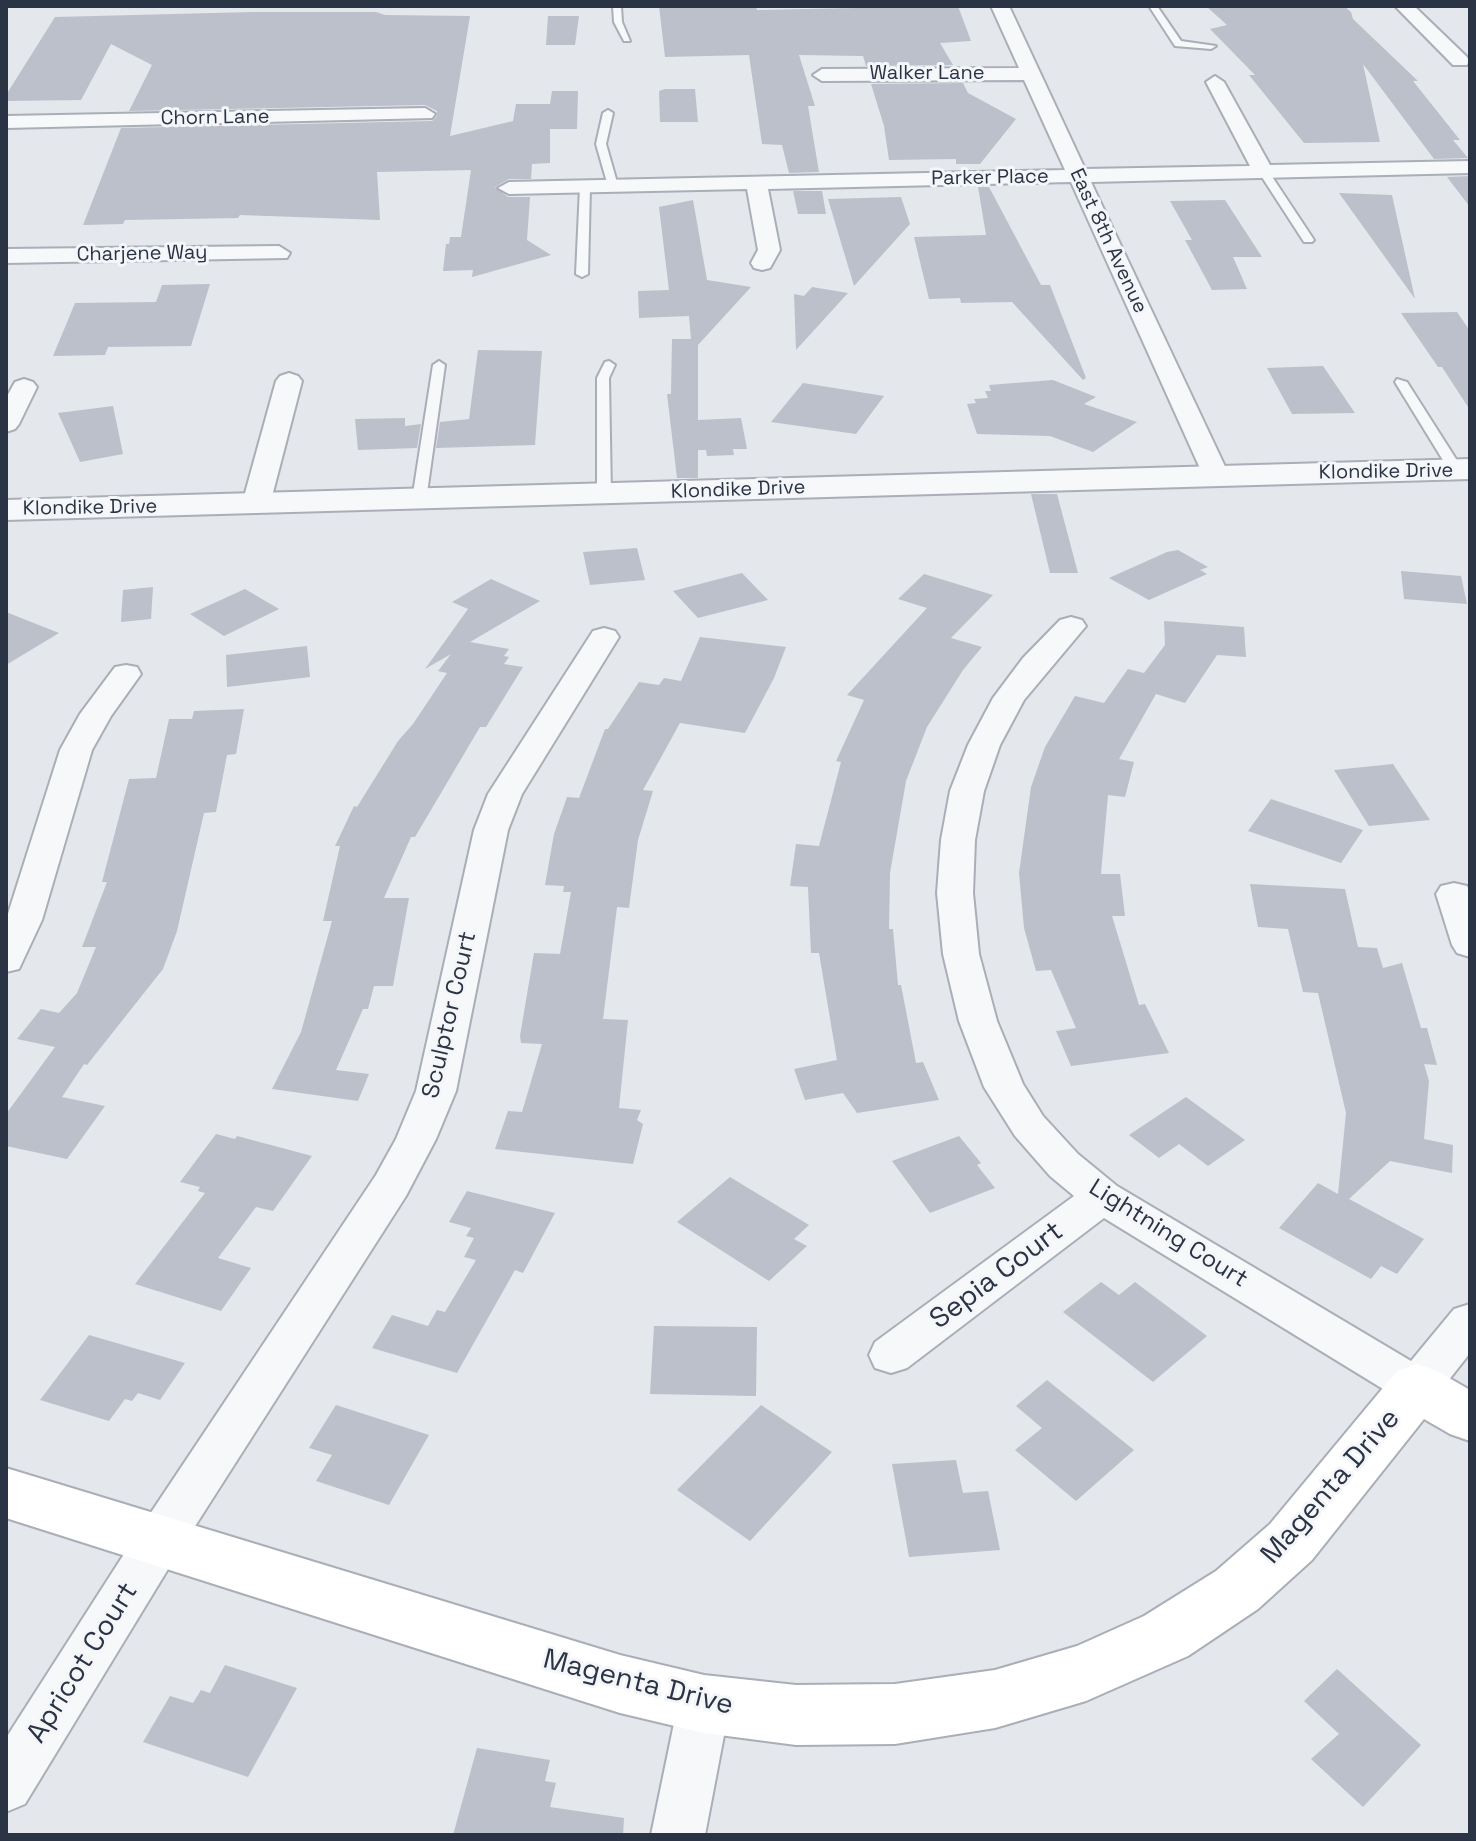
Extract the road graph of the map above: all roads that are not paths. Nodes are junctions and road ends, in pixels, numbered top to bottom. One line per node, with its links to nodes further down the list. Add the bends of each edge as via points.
1 (617, 6): 5 (lane)
2 (1000, 6): 8 (street, East 8th Avenue)
3 (1153, 6): 6 (lane, via 1178,44)
4 (1404, 6): 7 (street)
5 (627, 39)
6 (1211, 46)
7 (1460, 61)
8 (1032, 74): 9 (street, Walker Lane); 16 (street, East 8th Avenue)
9 (822, 75)
10 (1215, 82): 15 (street)
11 (608, 113): 18 (lane, via 601,144)
12 (425, 114): 13 (street, Chorn Lane)
13 (6, 122)
14 (1470, 167): 15 (street, Parker Place)
15 (1263, 171): 16 (street, Parker Place); 21 (lane)
16 (1077, 176): 17 (street, Parker Place); 33 (street, East 8th Avenue)
17 (756, 183): 18 (street, Parker Place); 24 (street, via 769,250)
18 (613, 186): 19 (street, Parker Place)
19 (585, 187): 20 (street, Parker Place); 25 (lane)
20 (509, 188)
21 (1308, 240)
22 (279, 253): 23 (street, Charjene Way)
23 (6, 256)
24 (762, 263)
25 (582, 274)
26 (439, 365): 35 (lane)
27 (609, 365): 34 (lane, via 603,378)
28 (289, 381): 36 (street)
29 (1401, 382): 32 (lane)
30 (24, 387): 31 (street)
31 (6, 424)
32 (1463, 470): 33 (street, Klondike Drive)
33 (1216, 475): 34 (street, Klondike Drive)
34 (604, 495): 35 (street, Klondike Drive)
35 (419, 500): 36 (street, Klondike Drive)
36 (256, 504): 37 (street, Klondike Drive)
37 (6, 510)
38 (1071, 626): 44 (street, Lightning Court, via 1009,698 984,745 967,791 955,893 961,954 978,1021 1004,1087 1029,1126)
39 (604, 637): 50 (street, Sculptor Court, via 505,794 491,830 436,1091 416,1139)
40 (126, 674): 43 (street, via 76,750 24,920)
41 (1454, 894): 42 (street)
42 (1470, 945)
43 (6, 960)
44 (1102, 1197): 46 (street, Sepia Court); 47 (street, Lightning Court)
45 (1470, 1321): 47 (street)
46 (891, 1355)
47 (1417, 1387): 48 (main road); 51 (main road, Magenta Drive, via 1291,1542 1237,1590 1166,1636 1086,1672 995,1699 895,1714 796,1715)
48 (1470, 1418)
49 (6, 1493): 50 (main road, Magenta Drive)
50 (159, 1541): 51 (main road, Magenta Drive, via 620,1684); 52 (street, Apricot Court)
51 (704, 1704): 53 (street)
52 (6, 1786)
53 (678, 1835)

